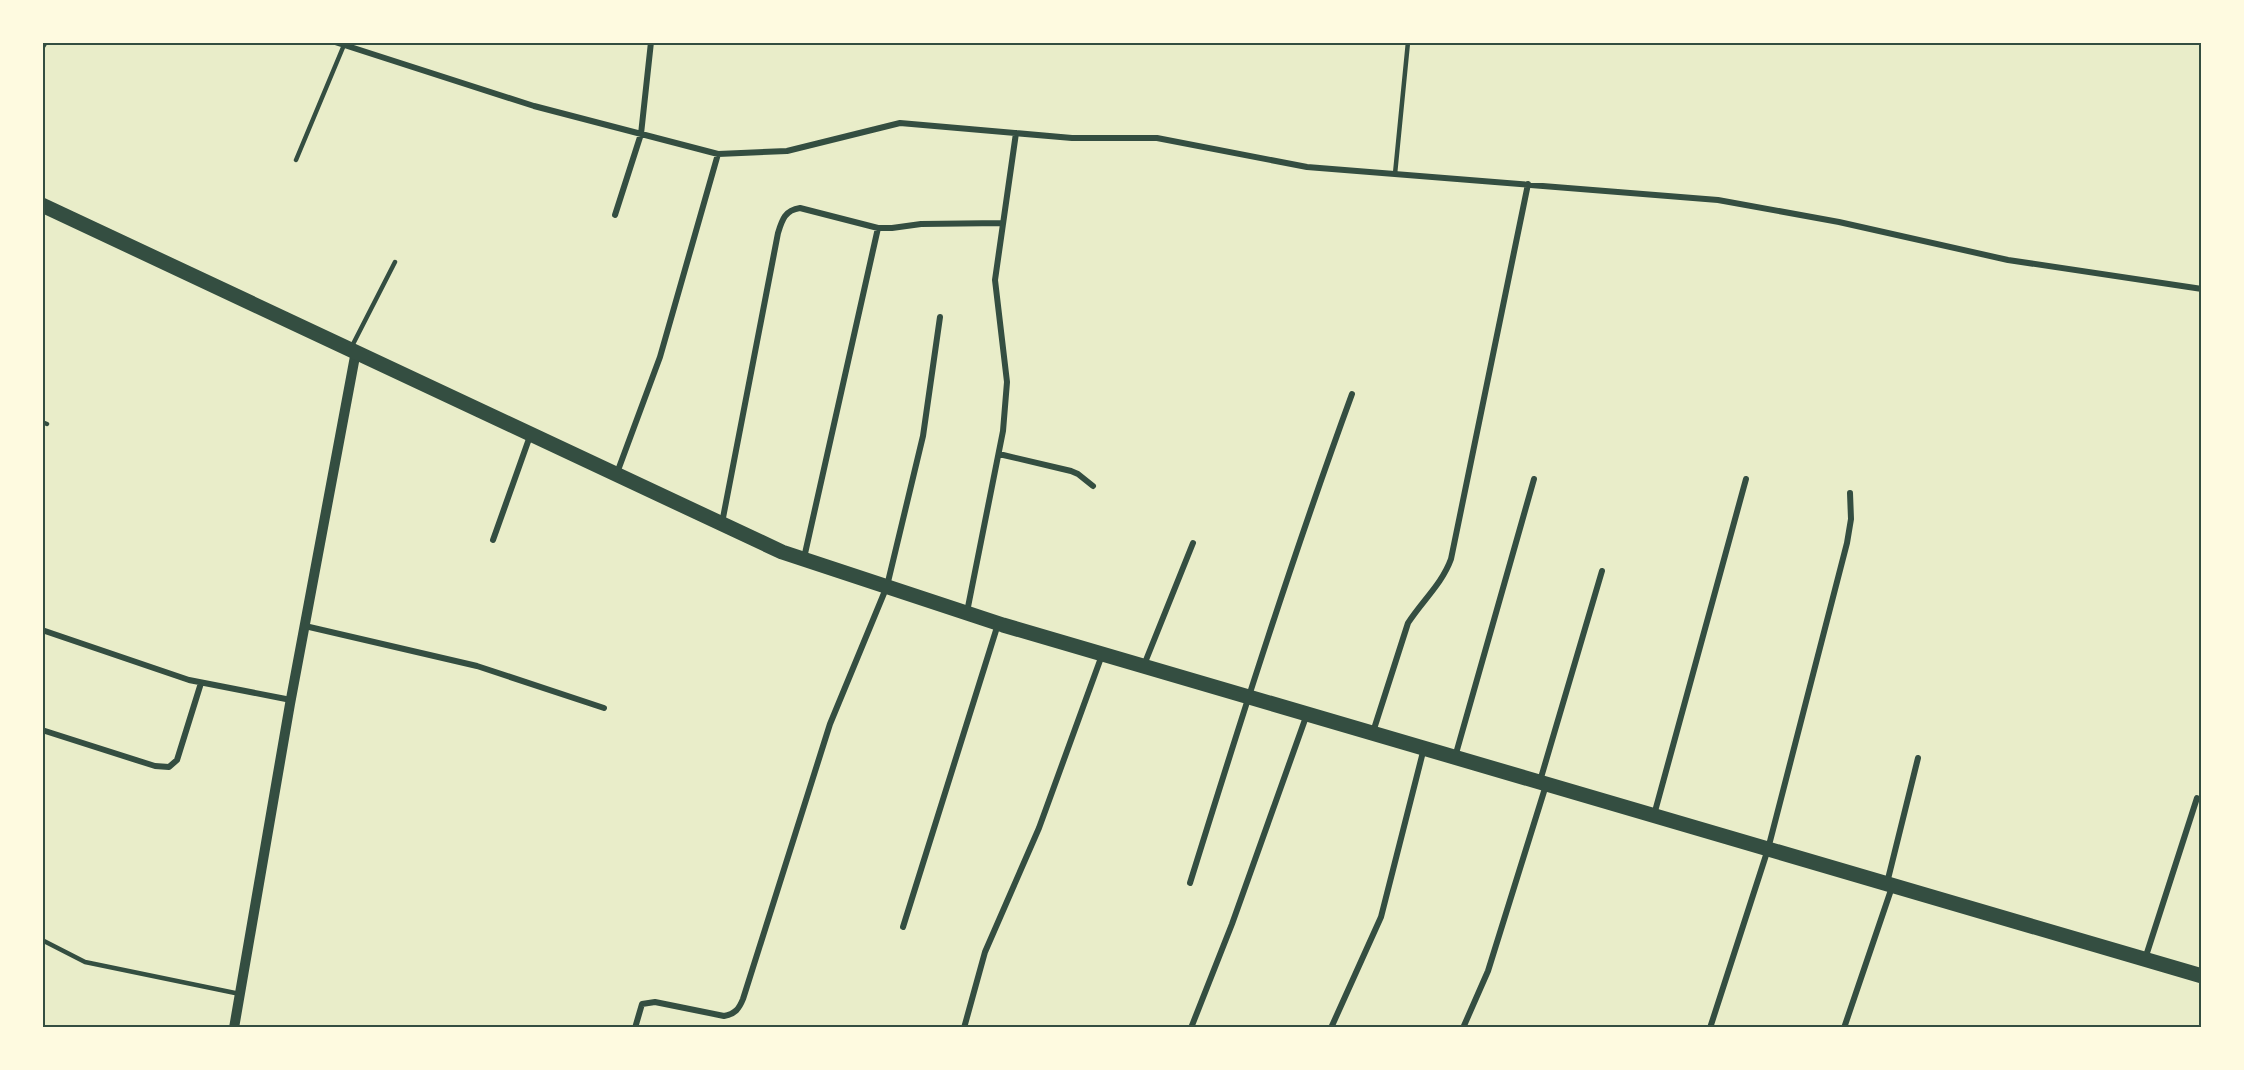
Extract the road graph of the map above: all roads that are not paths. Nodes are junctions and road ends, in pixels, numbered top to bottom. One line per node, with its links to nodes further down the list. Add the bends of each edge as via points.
1 (45, 42): 6 (street)
2 (335, 42): 5 (street)
3 (651, 42): 8 (street)
4 (1408, 42): 11 (lane)
5 (344, 45): 8 (street, via 534,106); 10 (lane)
6 (42, 47)
7 (1016, 133): 9 (street, via 900,123 787,151); 11 (street, via 1157,138 1298,166); 15 (street)
8 (641, 134): 9 (street); 14 (street)
9 (718, 154): 24 (street, via 660,357)
10 (296, 160)
11 (1395, 174): 12 (street)
12 (1528, 184): 18 (street, via 1718,200 2008,260); 47 (street, via 1451,559 1446,574 1408,623)
13 (42, 205): 20 (main road)
14 (615, 215)
15 (1003, 224): 16 (street); 23 (street, via 995,292 1007,382)
16 (878, 228): 29 (street, via 800,208 791,209 783,217); 32 (street)
17 (395, 262): 20 (lane)
18 (2202, 289)
19 (940, 317): 34 (street, via 923,436)
20 (354, 350): 22 (main road); 37 (street)
21 (1352, 394): 42 (street)
22 (531, 433): 24 (main road); 30 (street)
23 (999, 454): 27 (street, via 1071,471); 35 (street)
24 (617, 473): 29 (main road)
25 (1533, 479): 49 (street)
26 (1746, 479): 53 (street)
27 (1093, 486)
28 (1850, 493): 54 (street, via 1847,543)
29 (722, 523): 32 (main road)
30 (493, 540)
31 (1193, 543): 40 (street)
32 (804, 559): 34 (main road)
33 (1602, 571): 51 (street)
34 (887, 586): 35 (main road); 63 (street, via 830,724 739,1009 724,1016 647,1002 642,1004)
35 (967, 613): 36 (main road)
36 (999, 623): 39 (main road); 57 (street)
37 (305, 626): 43 (street); 44 (street, via 477,666)
38 (42, 630): 41 (street)
39 (1102, 654): 40 (main road); 64 (street, via 1039,828 985,952)
40 (1144, 666): 42 (main road)
41 (201, 683): 43 (street); 46 (street, via 177,760 169,768)
42 (1248, 697): 45 (main road); 55 (street)
43 (291, 700): 61 (street)
44 (604, 708)
45 (1306, 714): 47 (main road); 65 (street)
46 (42, 730)
47 (1373, 733): 48 (main road)
48 (1424, 748): 49 (main road); 66 (street, via 1381,917)
49 (1455, 757): 51 (main road)
50 (1918, 758): 56 (street)
51 (1543, 783): 53 (main road); 67 (street, via 1488,970)
52 (2197, 798): 59 (street)
53 (1654, 816): 54 (main road)
54 (1768, 849): 56 (main road); 68 (street)
55 (1190, 883)
56 (1890, 885): 59 (main road); 69 (street)
57 (903, 927)
58 (42, 939): 61 (lane, via 85,962)
59 (2145, 960): 60 (main road)
60 (2202, 976)
61 (240, 994): 62 (street)
62 (234, 1028)
63 (635, 1028)
64 (964, 1028)
65 (1191, 1028)
66 (1331, 1028)
67 (1463, 1028)
68 (1710, 1028)
69 (1844, 1028)

